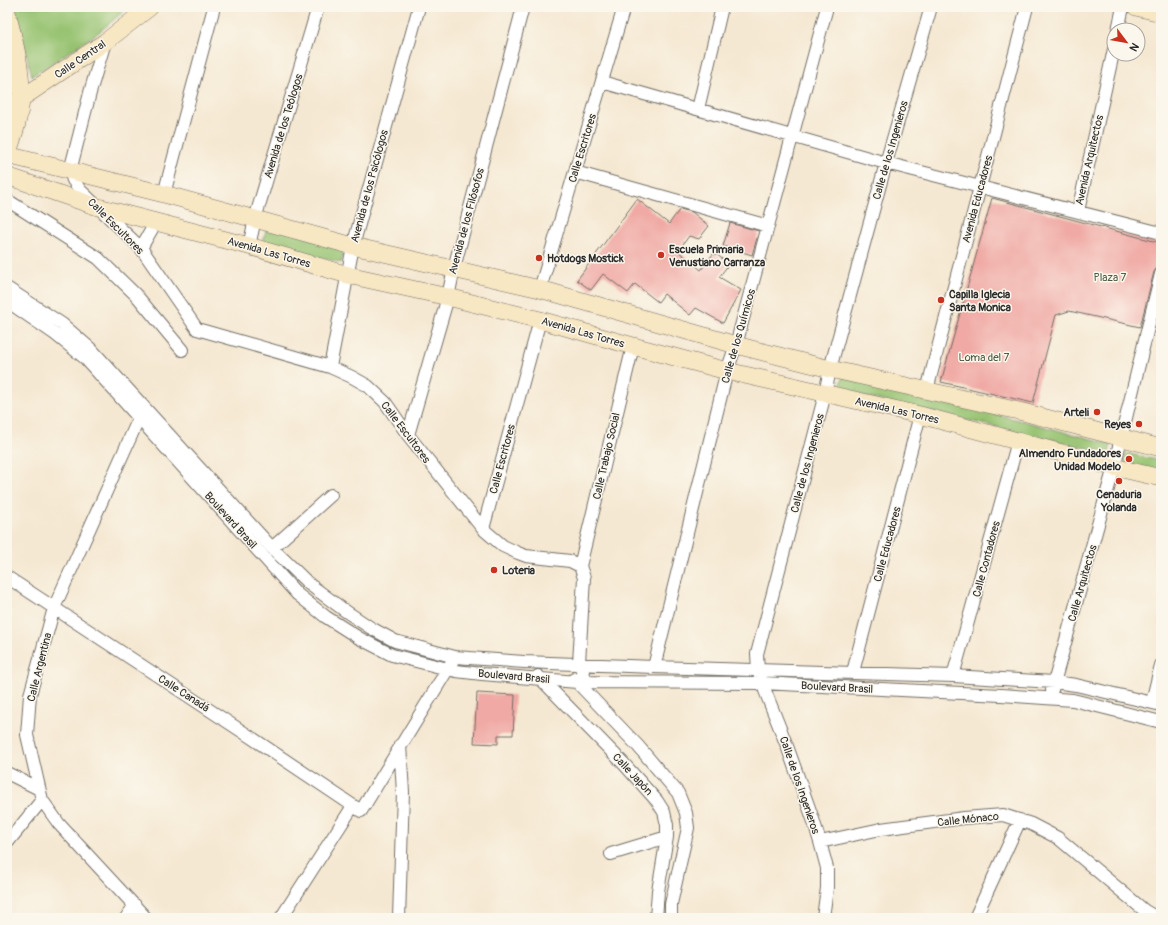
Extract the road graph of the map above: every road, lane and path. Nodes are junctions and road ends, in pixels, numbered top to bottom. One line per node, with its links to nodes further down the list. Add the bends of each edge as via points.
1 (150, 7): 16 (main road, Calle Central)
2 (214, 7): 29 (street)
3 (318, 7): 33 (street, Avenida de los Teólogos)
4 (419, 7): 38 (street, Avenida de los Psicólogos)
5 (523, 7): 40 (street, Avenida de los Filósofos)
6 (624, 7): 18 (street, Calle Escritores)
7 (722, 7): 21 (street)
8 (827, 7): 22 (street, Calle de los Químicos)
9 (931, 7): 24 (street, Calle de los Ingenieros)
10 (1027, 7): 28 (street, Avenida Educadores)
11 (1123, 7): 15 (street)
12 (1136, 7): 14 (main road)
13 (7, 12): 19 (main road, via 18,55)
14 (1161, 13)
15 (1120, 22)
16 (105, 42): 19 (main road, Calle Central); 25 (street)
17 (1111, 62): 32 (street, Avenida Arquitectos)
18 (602, 82): 21 (street); 26 (street, Calle Escritores)
19 (21, 98): 20 (main road, Calle Central); 23 (main road, via 16,130)
20 (7, 108)
21 (698, 109): 22 (street)
22 (792, 136): 24 (street); 35 (street, Calle de los Químicos)
23 (7, 155): 25 (main road)
24 (886, 164): 28 (street); 52 (street, Calle de los Ingenieros)
25 (70, 171): 29 (main road); 31 (street, Calle Escultores, via 80,190)
26 (575, 172): 35 (street); 44 (street, Calle Escritores)
27 (7, 176): 31 (main road, Avenida Las Torres)
28 (980, 187): 32 (street); 54 (street, Avenida Educadores)
29 (164, 194): 33 (main road)
30 (7, 200): 50 (street, via 98,258 137,296)
31 (98, 207): 34 (main road, Avenida Las Torres); 39 (street, Calle Escultores)
32 (1078, 211): 36 (street, Avenida Arquitectos)
33 (255, 219): 37 (street, Avenida de los Teólogos); 38 (main road)
34 (156, 222): 37 (main road, Avenida Las Torres); 39 (street)
35 (768, 226): 48 (street, Calle de los Químicos)
36 (1161, 233)
37 (249, 246): 42 (main road, Avenida Las Torres)
38 (353, 246): 40 (main road); 42 (street, Avenida de los Psicólogos)
39 (141, 248): 51 (street, Calle Escultores, via 197,329)
40 (454, 268): 44 (main road); 45 (street, Avenida de los Filósofos)
41 (1161, 274): 59 (street)
42 (348, 275): 45 (main road, Avenida Las Torres); 51 (street, Avenida de los Psicólogos)
43 (7, 288): 66 (street, Boulevard Brasil, via 62,324 92,350)
44 (540, 289): 48 (main road)
45 (448, 297): 47 (main road, Avenida Las Torres); 58 (street, Avenida de los Filósofos)
46 (7, 301): 57 (street, Boulevard Brasil, via 85,358)
47 (540, 320): 49 (main road, Avenida Las Torres); 65 (street, Calle Escritores)
48 (736, 345): 52 (main road); 53 (street, Calle de los Químicos)
49 (632, 346): 53 (main road, Avenida Las Torres); 67 (street, Calle Trabajo Social)
50 (182, 350)
51 (330, 367): 58 (street, Calle Escultores, via 368,386 385,402)
52 (830, 370): 54 (main road); 55 (street, Calle de los Ingenieros)
53 (727, 371): 55 (main road, Avenida Las Torres); 75 (street, Calle de los Químicos)
54 (927, 390): 59 (main road)
55 (825, 394): 56 (main road, Avenida Las Torres); 77 (street, Calle de los Ingenieros, via 757,654)
56 (920, 415): 60 (main road, Avenida Las Torres); 78 (street, Calle Educadores)
57 (139, 418): 69 (street, Calle Argentina); 76 (street, Boulevard Brasil, via 297,594 359,638 392,655)
58 (408, 435): 65 (street, Calle Escultores)
59 (1121, 439): 61 (main road); 62 (street)
60 (1018, 441): 62 (main road, Avenida Las Torres); 79 (street, Calle Contadores)
61 (1161, 448)
62 (1114, 467): 63 (main road, Avenida Las Torres); 82 (street, Calle Arquitectos)
63 (1161, 478)
64 (331, 495): 66 (street)
65 (483, 529): 67 (street, Calle Escultores, via 503,546 518,553 570,561)
66 (272, 548): 70 (street, Boulevard Brasil, via 309,584 371,628 395,641)
67 (580, 566): 73 (street, via 584,578)
68 (7, 577): 69 (street, Calle Canadá)
69 (54, 608): 89 (street, Calle Argentina, via 30,696 28,735); 90 (street, Calle Canadá)
70 (455, 657): 71 (street, Boulevard Brasil); 76 (street)
71 (524, 662): 72 (street, Boulevard Brasil); 80 (street, Calle Japón)
72 (558, 663): 73 (street, Boulevard Brasil); 81 (street, Calle Japón)
73 (579, 664): 75 (street, Boulevard Brasil); 81 (street)
74 (1161, 665): 85 (street)
75 (654, 667): 77 (street, Boulevard Brasil)
76 (447, 669): 80 (street, Boulevard Brasil); 87 (street)
77 (758, 670): 78 (street, Boulevard Brasil); 83 (street, Calle de los Ingenieros)
78 (853, 672): 79 (street, Boulevard Brasil)
79 (953, 676): 82 (street, Boulevard Brasil)
80 (540, 678): 81 (street, Boulevard Brasil); 92 (street, Calle Japón, via 657,801 664,812)
81 (582, 682): 83 (street, Boulevard Brasil); 102 (street, Calle Japón, via 678,794 686,813 688,828 671,904)
82 (1054, 682): 84 (street, Calle Arquitectos); 85 (street, Boulevard Brasil)
83 (762, 683): 84 (street, Boulevard Brasil); 93 (street, Calle de los Ingenieros, via 790,753)
84 (1051, 699): 86 (street, Boulevard Brasil, via 1073,700)
85 (1157, 704)
86 (1161, 722)
87 (400, 745): 90 (street); 100 (street, via 403,792)
88 (7, 773): 89 (street)
89 (40, 794): 94 (street); 96 (street, Calle Argentina, via 59,824)
90 (357, 809): 99 (street)
91 (1020, 820): 93 (street, Calle Mónaco, via 1003,815 964,818 881,829); 104 (street); 105 (street, Calle Mónaco, via 1058,838)
92 (667, 838): 95 (street); 101 (street, Calle Japón)
93 (820, 842): 103 (street, Calle de los Ingenieros, via 826,868 827,888)
94 (7, 843)
95 (611, 854)
96 (135, 905): 97 (street); 98 (street, Calle Argentina)
97 (126, 918)
98 (146, 918)
99 (281, 918)
100 (399, 918)
101 (656, 918)
102 (671, 918)
103 (823, 918)
104 (975, 918)
105 (1157, 918)

